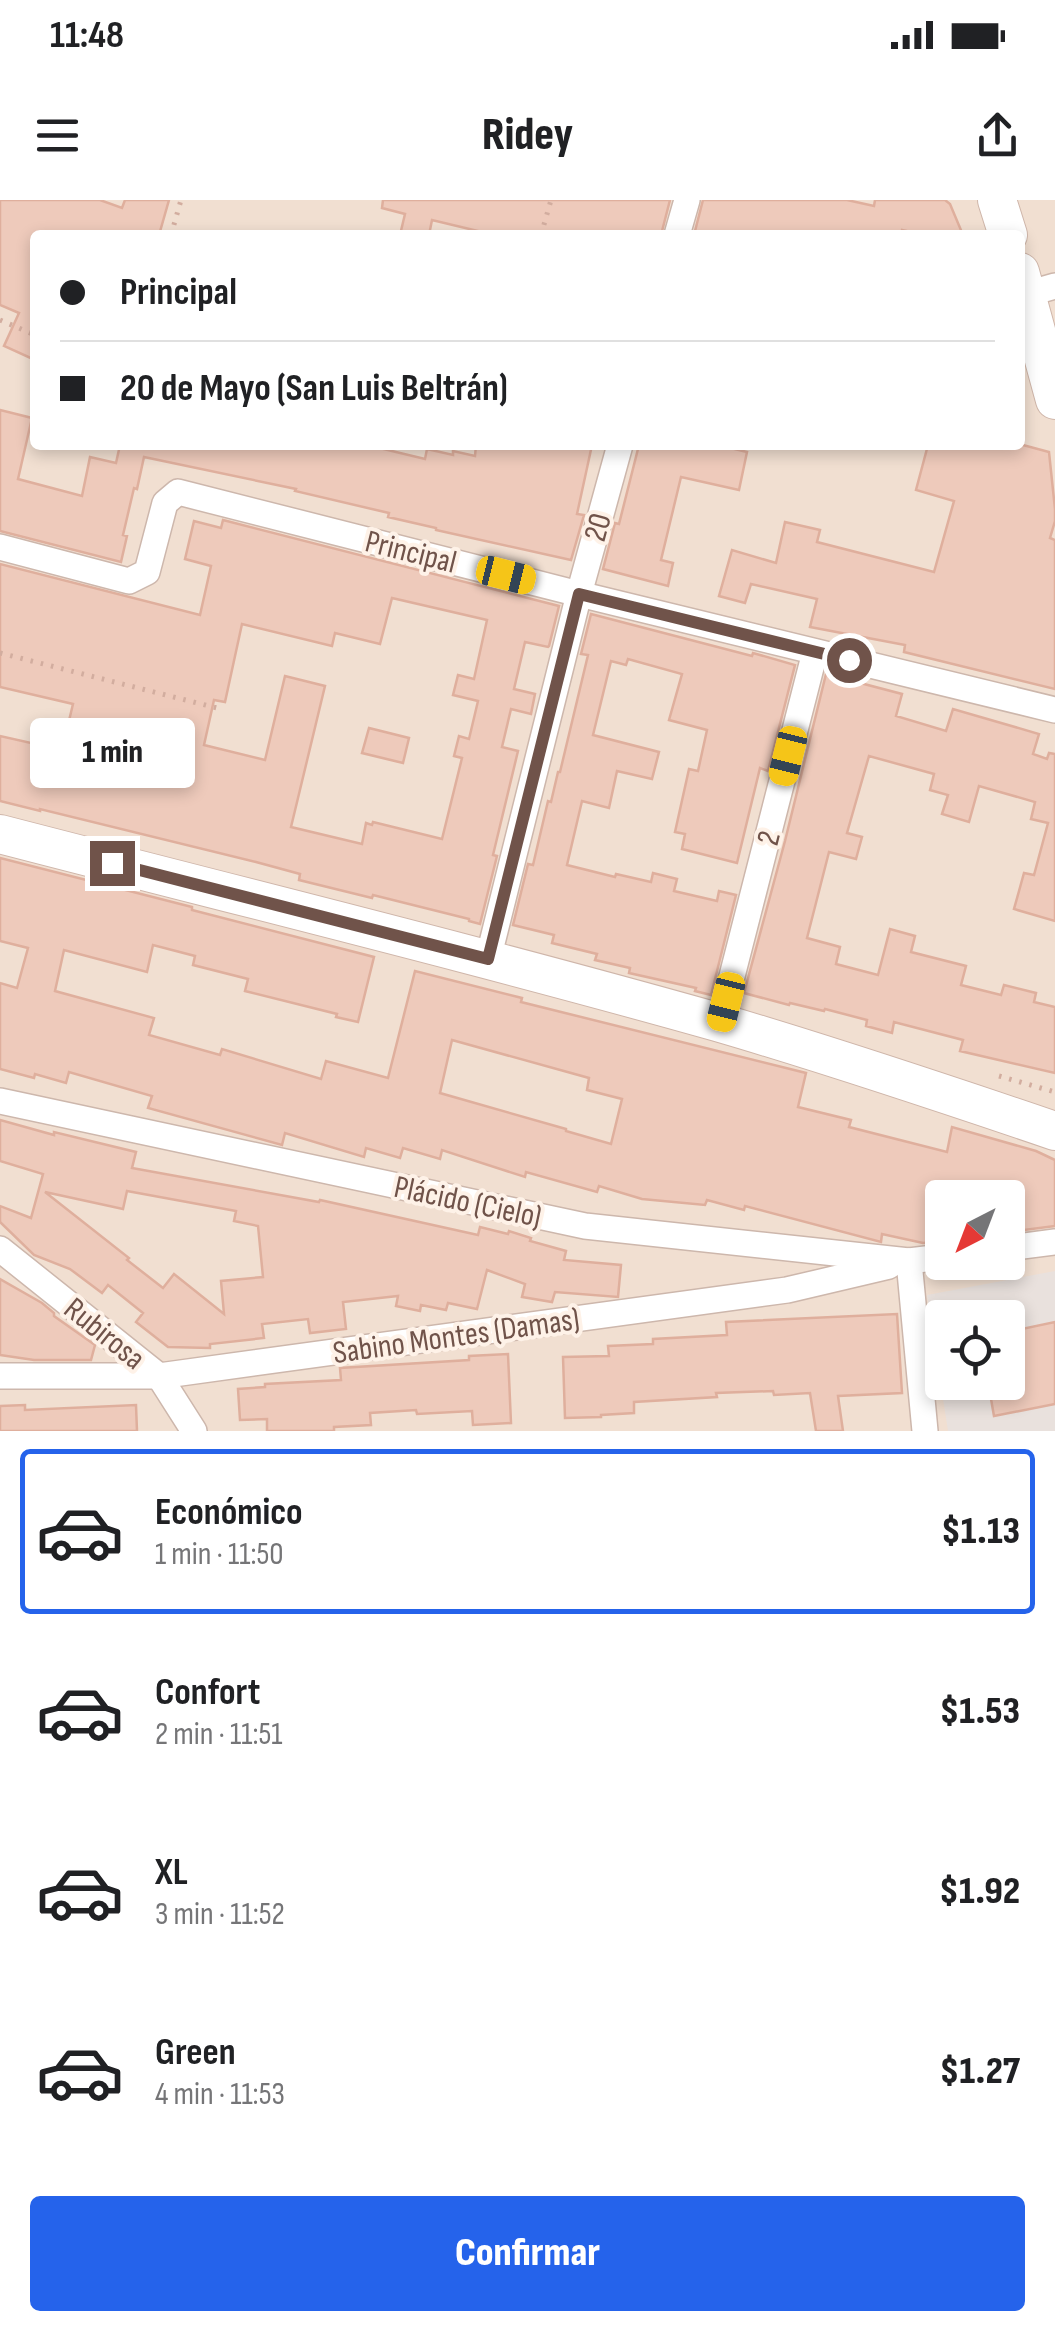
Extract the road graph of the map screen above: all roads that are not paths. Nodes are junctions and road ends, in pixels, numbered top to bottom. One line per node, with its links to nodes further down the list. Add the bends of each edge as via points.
1 (687, 200): 3 (street)
2 (997, 200): 4 (main road)
3 (678, 230)
4 (1006, 230)
5 (1034, 284): 6 (main road)
6 (1055, 400)
7 (619, 450): 9 (street, 20)
8 (0, 547): 9 (street, Principal, via 129,581 147,572 165,503 178,492)
9 (579, 594): 10 (street, Principal); 13 (street, 20)
10 (815, 652): 11 (street, Principal); 14 (street, 2)
11 (1055, 710)
12 (0, 834): 13 (main road)
13 (488, 959): 14 (main road)
14 (720, 1024): 16 (main road)
15 (0, 1101): 21 (street, Plácido (Cielo), via 585,1226)
16 (1055, 1131)
17 (1055, 1242): 18 (street)
18 (1025, 1246)
19 (0, 1248): 23 (street, Rubirosa)
20 (925, 1259): 21 (street, Plácido (Cielo))
21 (909, 1261): 23 (street, Sabino Montes (Damas), via 787,1290); 25 (street)
22 (0, 1376): 23 (street, Sabino Montes (Damas))
23 (159, 1376): 24 (street, Rubirosa)
24 (194, 1431)
25 (925, 1431)

